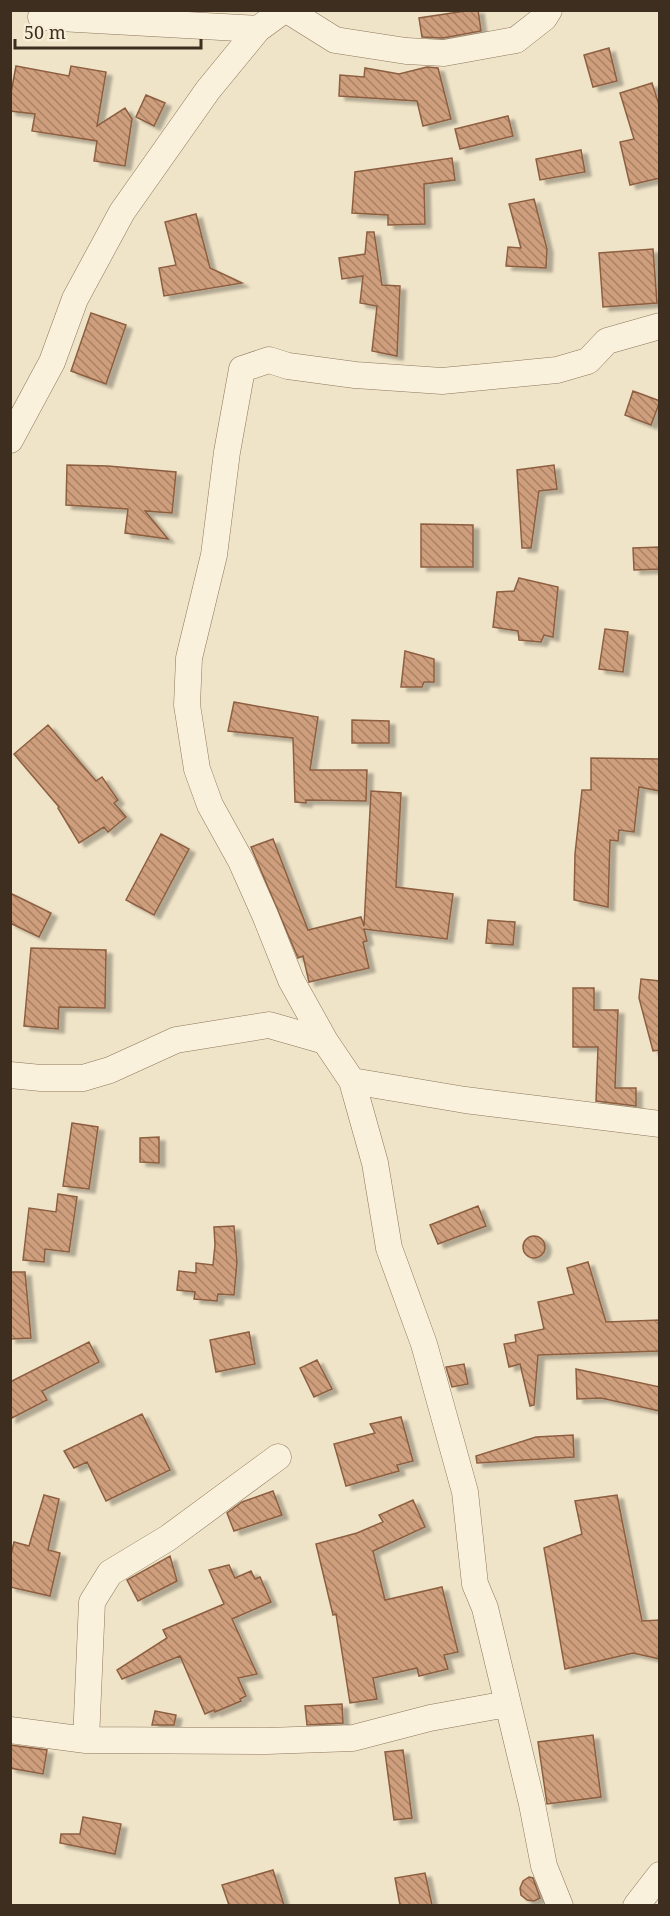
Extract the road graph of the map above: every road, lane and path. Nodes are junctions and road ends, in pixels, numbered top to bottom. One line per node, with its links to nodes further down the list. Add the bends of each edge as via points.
1 (286, 10): 2 (street, via 335,40 444,53 516,40); 4 (street)
2 (549, 10)
3 (40, 17): 4 (street)
4 (258, 29): 6 (street, via 208,90 122,212 75,299 52,362)
5 (660, 326): 7 (street, via 607,341 588,361 557,370 442,381 355,375 269,360 242,369 214,555 189,658 187,705 197,769 210,805 241,861 291,980)
6 (10, 440)
7 (325, 1041): 8 (street, via 269,1025 176,1040 83,1078); 9 (street)
8 (10, 1075)
9 (352, 1081): 10 (street); 12 (street, via 375,1163 389,1248 424,1344 465,1492 475,1584 485,1608)
10 (660, 1124)
11 (278, 1457): 14 (street, via 168,1538 110,1573 92,1602)
12 (507, 1704): 14 (street, via 430,1718 354,1738); 16 (street, via 544,1866)
13 (10, 1730): 14 (street)
14 (86, 1740)
15 (660, 1875): 17 (street)
16 (560, 1905)
17 (636, 1905)

